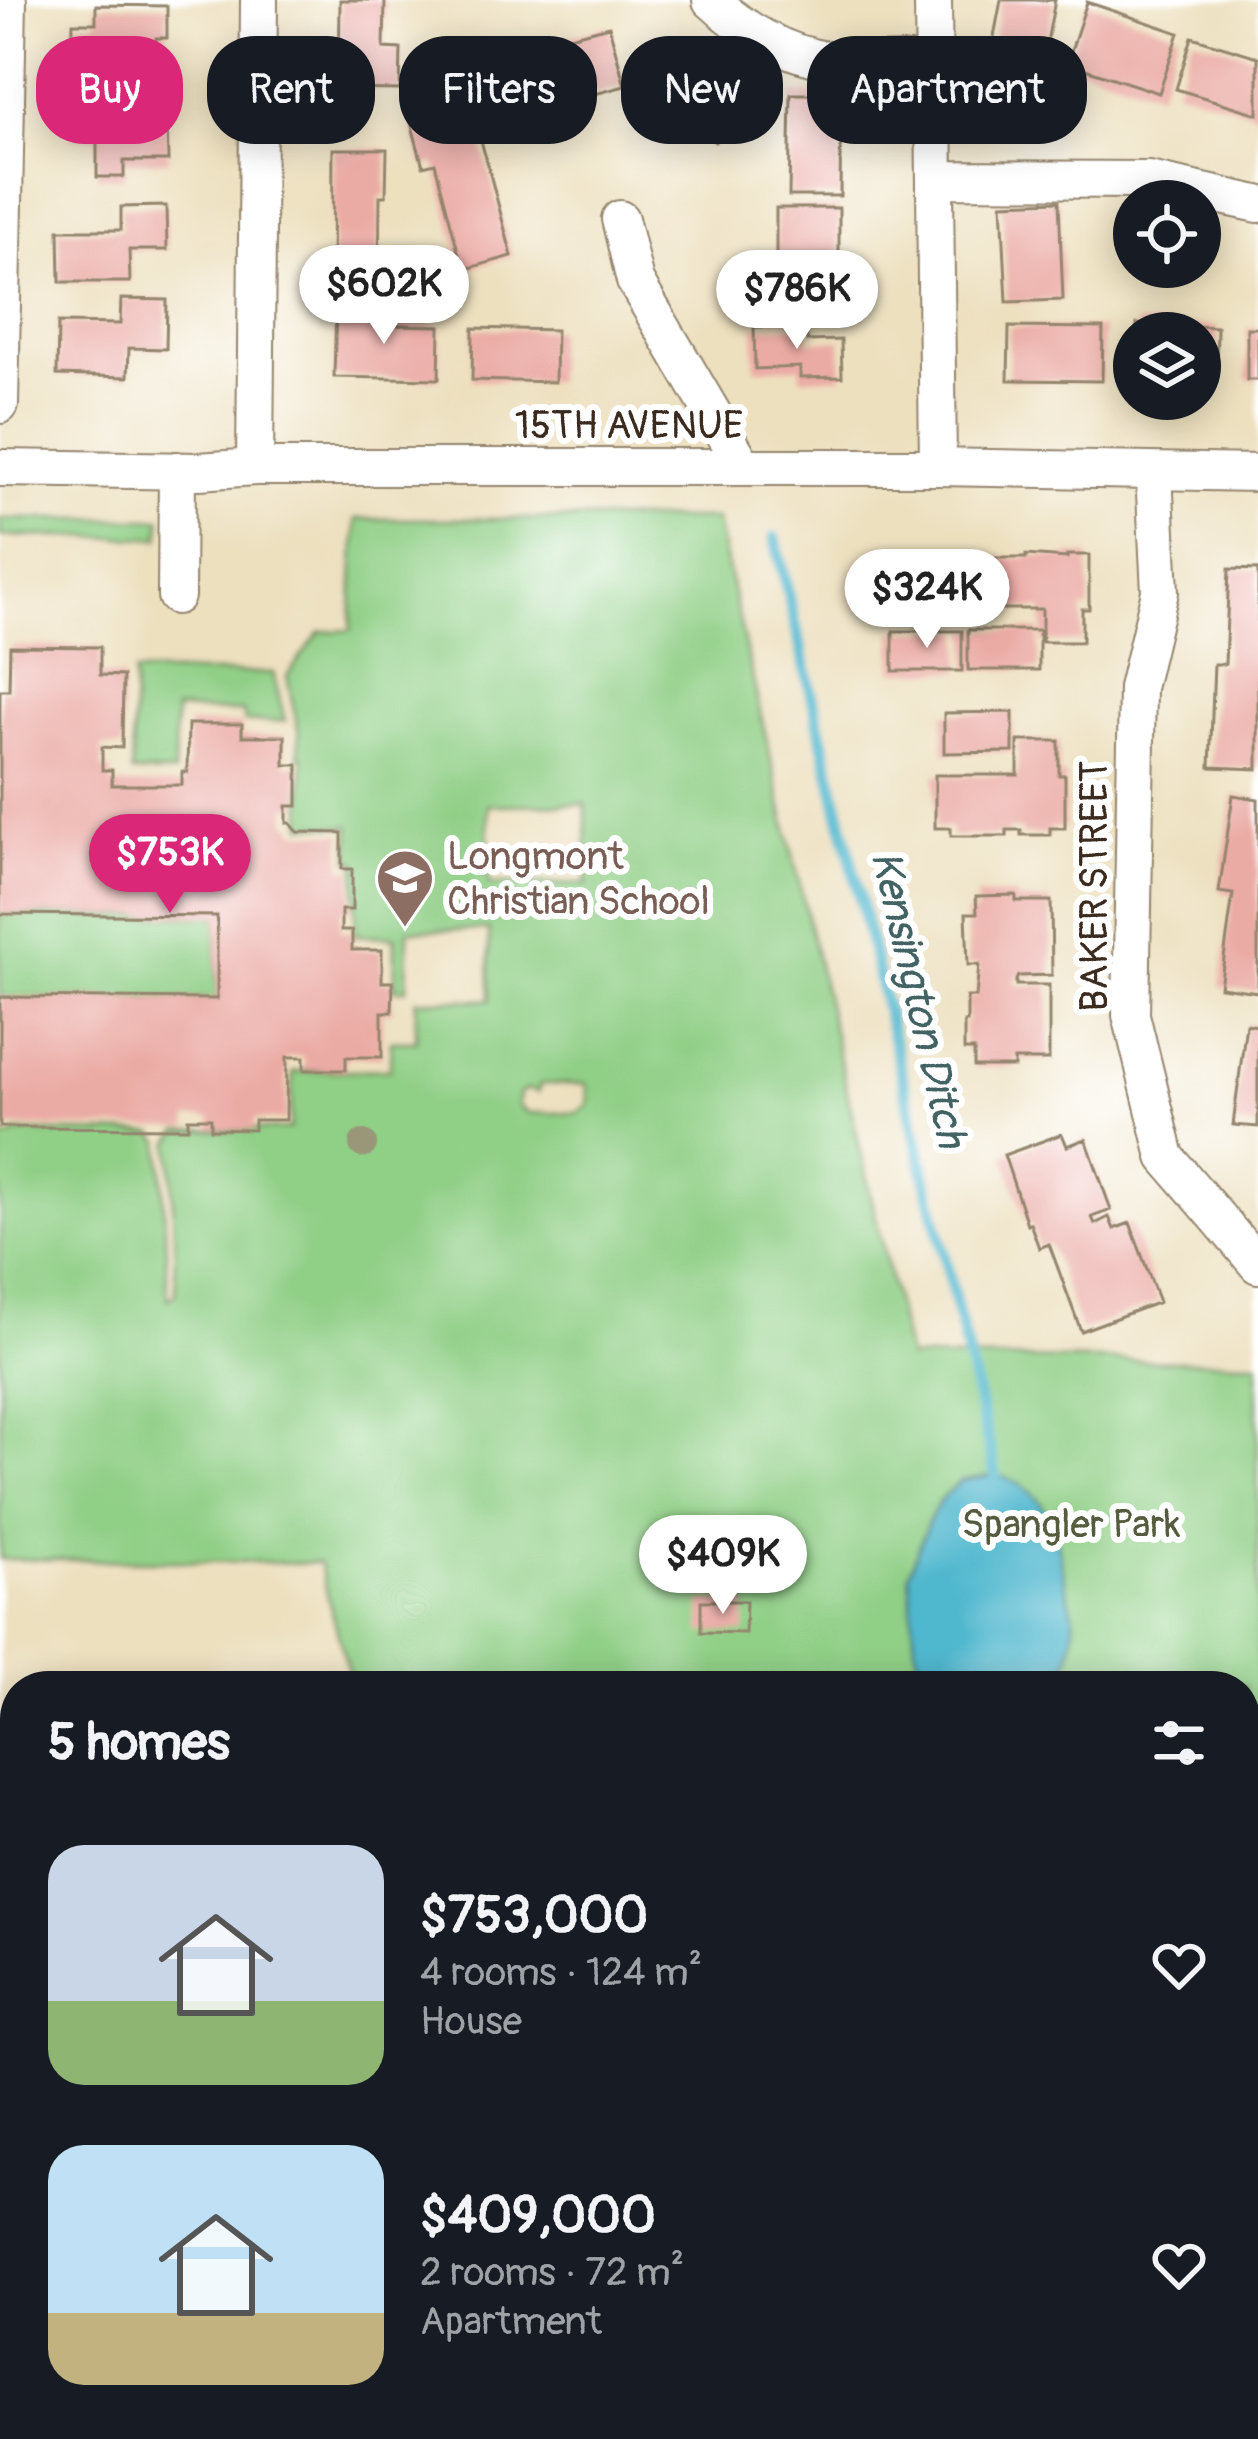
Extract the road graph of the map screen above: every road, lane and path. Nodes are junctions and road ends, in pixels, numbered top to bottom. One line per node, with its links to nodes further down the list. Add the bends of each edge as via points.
1 (8, 0): 11 (street)
2 (259, 0): 12 (street)
3 (711, 0): 6 (street, via 770,42)
4 (933, 0): 5 (street)
5 (933, 36)
6 (807, 54)
7 (934, 144): 8 (street)
8 (934, 179): 9 (street, via 1149,180); 14 (street)
9 (1258, 204)
10 (620, 219): 13 (street, via 635,281)
11 (0, 405)
12 (255, 467): 13 (street, 15TH AVENUE); 16 (street, 15TH AVENUE)
13 (743, 467): 14 (street, 15TH AVENUE)
14 (938, 467): 17 (street, 15TH AVENUE)
15 (0, 468): 16 (street, 15TH AVENUE)
16 (177, 470): 19 (street)
17 (1154, 473): 18 (street, 15TH AVENUE); 20 (street, BAKER STREET, via 1160,592 1137,688 1131,1015 1166,1157)
18 (1258, 473)
19 (176, 596)
20 (1258, 1265)

